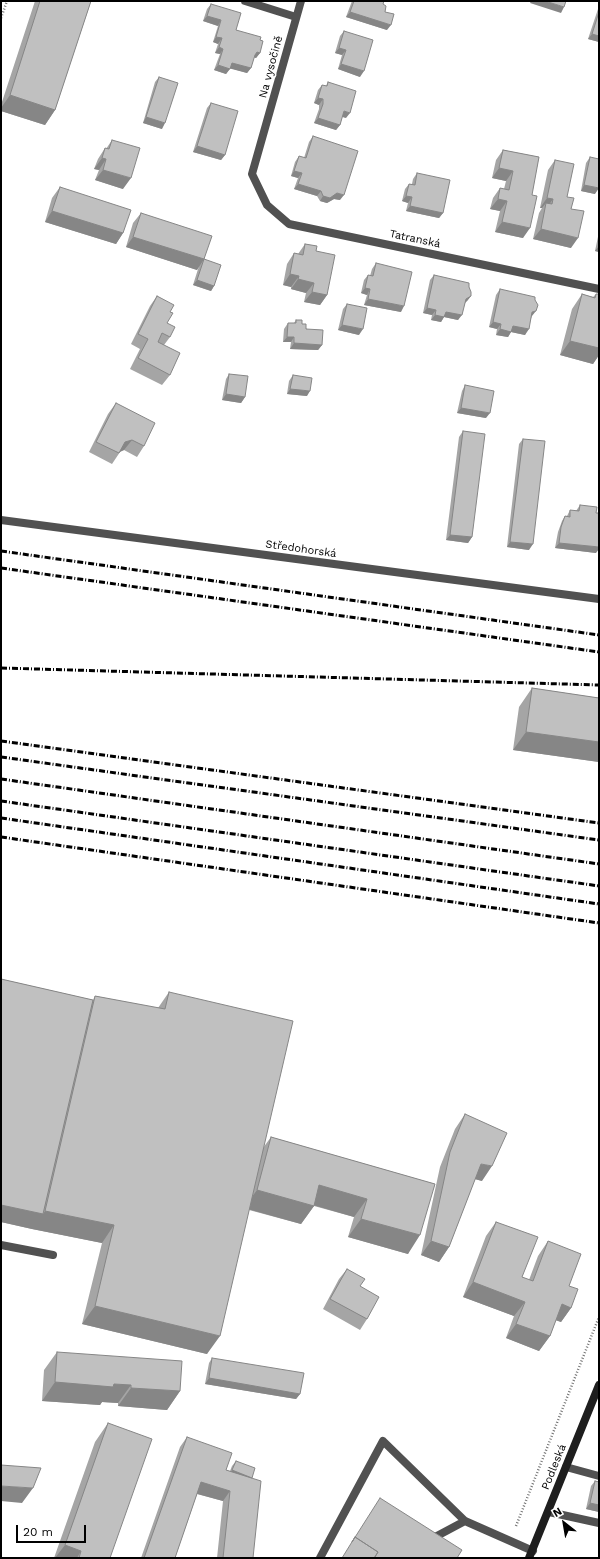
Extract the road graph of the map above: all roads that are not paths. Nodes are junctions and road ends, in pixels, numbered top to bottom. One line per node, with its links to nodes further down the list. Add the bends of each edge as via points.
1 (245, 1): 3 (street)
2 (301, 1): 3 (street, Na vysočině)
3 (296, 17): 4 (street, Na vysočině)
4 (252, 174): 5 (street, Tatranská, via 267,205 289,224)
5 (599, 289)
6 (1, 520): 7 (street, Středohorská)
7 (599, 600)
8 (1, 1245): 9 (street)
9 (53, 1255)
10 (599, 1385): 11 (main road, Podleská)
11 (566, 1468): 12 (street); 13 (main road, Podleská)
12 (599, 1476)
13 (548, 1512): 15 (street); 16 (main road, Podleská)
14 (465, 1521): 16 (street, via 510,1541); 17 (street, via 382,1441); 18 (street, via 435,1537)
15 (599, 1523)
16 (531, 1554)
17 (320, 1558)
18 (419, 1558)

